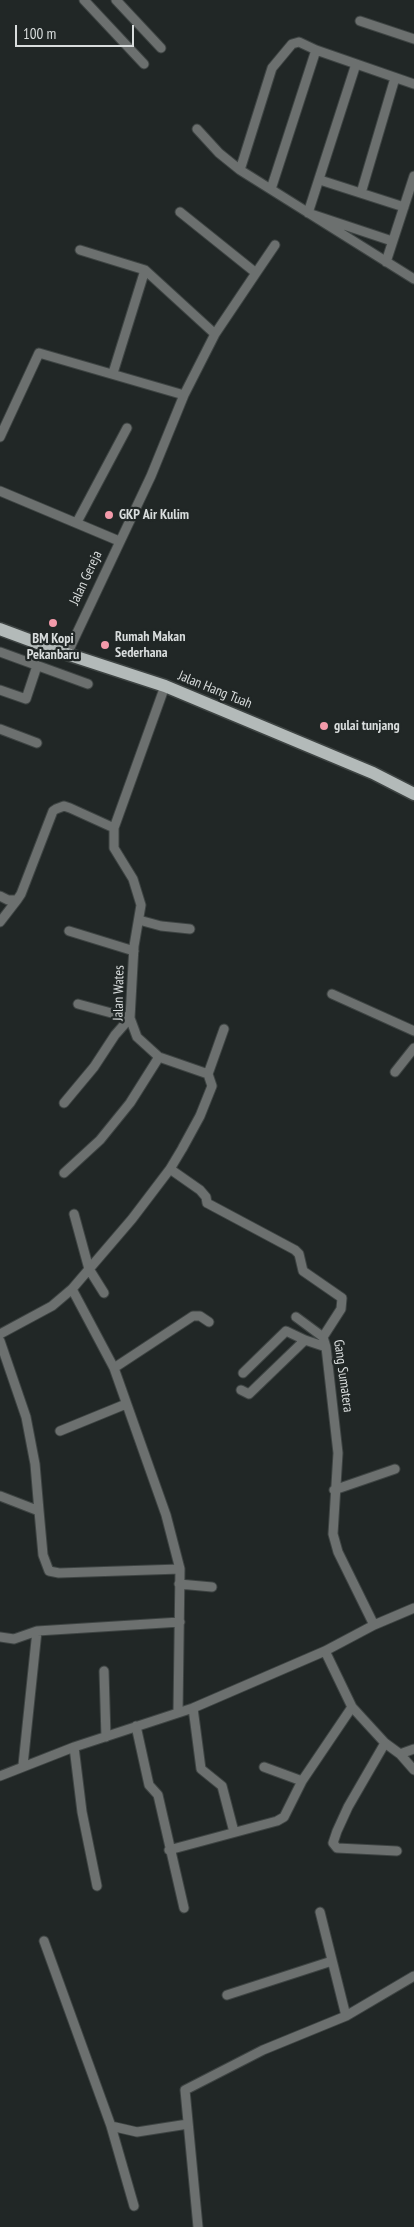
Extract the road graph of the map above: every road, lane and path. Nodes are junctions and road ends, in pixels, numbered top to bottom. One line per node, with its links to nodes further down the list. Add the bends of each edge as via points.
1 (84, 0): 7 (street)
2 (116, 0): 5 (street)
3 (360, 21): 4 (street)
4 (414, 39)
5 (161, 48)
6 (316, 50): 8 (street); 12 (street, via 296,42 272,68); 15 (street)
7 (144, 64)
8 (356, 64): 9 (street); 14 (street)
9 (395, 78): 10 (street); 16 (street)
10 (414, 84)
11 (197, 129): 12 (street, via 218,153)
12 (240, 170): 15 (street)
13 (414, 176): 17 (street)
14 (320, 180): 16 (street); 19 (street)
15 (271, 189): 19 (street)
16 (361, 193): 17 (street)
17 (404, 206): 20 (street)
18 (180, 212): 25 (street)
19 (308, 213): 20 (street); 23 (street)
20 (392, 241): 23 (street)
21 (275, 245): 25 (street, Jalan Gereja)
22 (80, 250): 24 (street)
23 (386, 262): 26 (street)
24 (145, 270): 27 (street); 28 (street)
25 (256, 273): 27 (street, Jalan Gereja)
26 (414, 280)
27 (215, 334): 29 (street, Jalan Gereja)
28 (113, 373): 29 (street); 31 (street, via 39,354)
29 (184, 395): 34 (street, Jalan Gereja, via 151,476)
30 (127, 428): 33 (street)
31 (0, 437)
32 (0, 491): 33 (street)
33 (77, 522): 34 (street)
34 (119, 541): 37 (street, Jalan Gereja)
35 (0, 629): 37 (main road, Jalan Hang Tuah)
36 (0, 652): 38 (street)
37 (67, 654): 40 (main road, Jalan Hang Tuah)
38 (37, 666): 39 (street); 41 (street, via 26,699)
39 (88, 684)
40 (166, 686): 44 (main road, Jalan Hang Tuah, via 346,761); 45 (street, Jalan Wates)
41 (0, 690)
42 (0, 729): 43 (street)
43 (37, 743)
44 (414, 794)
45 (114, 828): 47 (street, via 64,806 53,811); 48 (street, Jalan Wates, via 114,848 139,895)
46 (0, 896): 47 (street)
47 (17, 900): 49 (street)
48 (139, 920): 50 (street); 52 (street, Jalan Wates)
49 (0, 922)
50 (190, 929)
51 (69, 931): 52 (street)
52 (134, 951): 55 (street, Jalan Wates)
53 (332, 994): 57 (street)
54 (78, 1004): 55 (street)
55 (130, 1018): 59 (street, Jalan Wates, via 138,1037); 62 (street)
56 (224, 1029): 61 (street)
57 (414, 1031)
58 (413, 1052): 60 (street)
59 (159, 1057): 61 (street, Jalan Wates); 64 (street, via 130,1104 100,1140)
60 (395, 1072)
61 (208, 1074): 63 (street, via 212,1086 200,1116)
62 (64, 1103)
63 (170, 1169): 66 (street); 72 (street, Gang Sumatera, via 200,1190 206,1197 205,1207 296,1250 303,1271 340,1295 343,1305)
64 (64, 1173)
65 (74, 1214): 66 (street)
66 (89, 1269): 67 (street); 68 (street)
67 (72, 1289): 71 (street, via 52,1306); 76 (street)
68 (104, 1293)
69 (296, 1317): 72 (street)
70 (209, 1322): 76 (street, via 193,1316)
71 (0, 1334)
72 (323, 1337): 75 (street, Gang Sumatera)
73 (305, 1340): 75 (street); 77 (street, via 286,1331); 78 (street, via 248,1394)
74 (0, 1341): 84 (street, via 26,1417)
75 (326, 1348): 82 (street, Gang Sumatera, via 338,1453)
76 (114, 1368): 79 (street)
77 (243, 1372)
78 (241, 1390)
79 (126, 1404): 80 (street); 85 (street, via 166,1516)
80 (60, 1431)
81 (396, 1469): 82 (street)
82 (334, 1490): 90 (street, Gang Sumatera, via 333,1534 338,1552)
83 (0, 1496): 84 (street)
84 (39, 1511): 85 (street, via 43,1555 49,1571 59,1574)
85 (180, 1568): 86 (street)
86 (179, 1584): 87 (street); 89 (street)
87 (212, 1587)
88 (414, 1608): 90 (street)
89 (180, 1622): 91 (street); 97 (street)
90 (374, 1625): 93 (street)
91 (37, 1631): 92 (street, via 14,1638); 104 (street)
92 (0, 1637)
93 (325, 1651): 95 (street); 96 (street)
94 (104, 1671): 99 (street)
95 (352, 1707): 100 (street); 108 (street)
96 (193, 1708): 97 (street); 109 (street, via 201,1768 222,1786)
97 (178, 1712): 98 (street)
98 (136, 1726): 99 (street); 110 (street, via 149,1785 158,1795)
99 (106, 1736): 101 (street)
100 (385, 1743): 103 (street); 111 (street, via 348,1807 334,1843 336,1847)
101 (74, 1747): 104 (street); 112 (street, via 82,1812)
102 (414, 1749): 103 (street)
103 (400, 1754): 106 (street)
104 (23, 1765): 107 (street)
105 (264, 1767): 108 (street)
106 (414, 1770)
107 (0, 1776)
108 (302, 1781): 109 (street, via 284,1817)
109 (234, 1832): 110 (street)
110 (170, 1850): 113 (street)
111 (397, 1851)
112 (97, 1886)
113 (184, 1908)
114 (320, 1912): 116 (street)
115 (44, 1942): 121 (street)
116 (332, 1962): 118 (street); 119 (street)
117 (414, 1976): 119 (street)
118 (227, 1994)
119 (346, 2016): 120 (street, via 263,2050 185,2090)
120 (188, 2124): 121 (street, via 137,2132); 123 (street)
121 (111, 2126): 122 (street)
122 (134, 2206)
123 (198, 2227)

